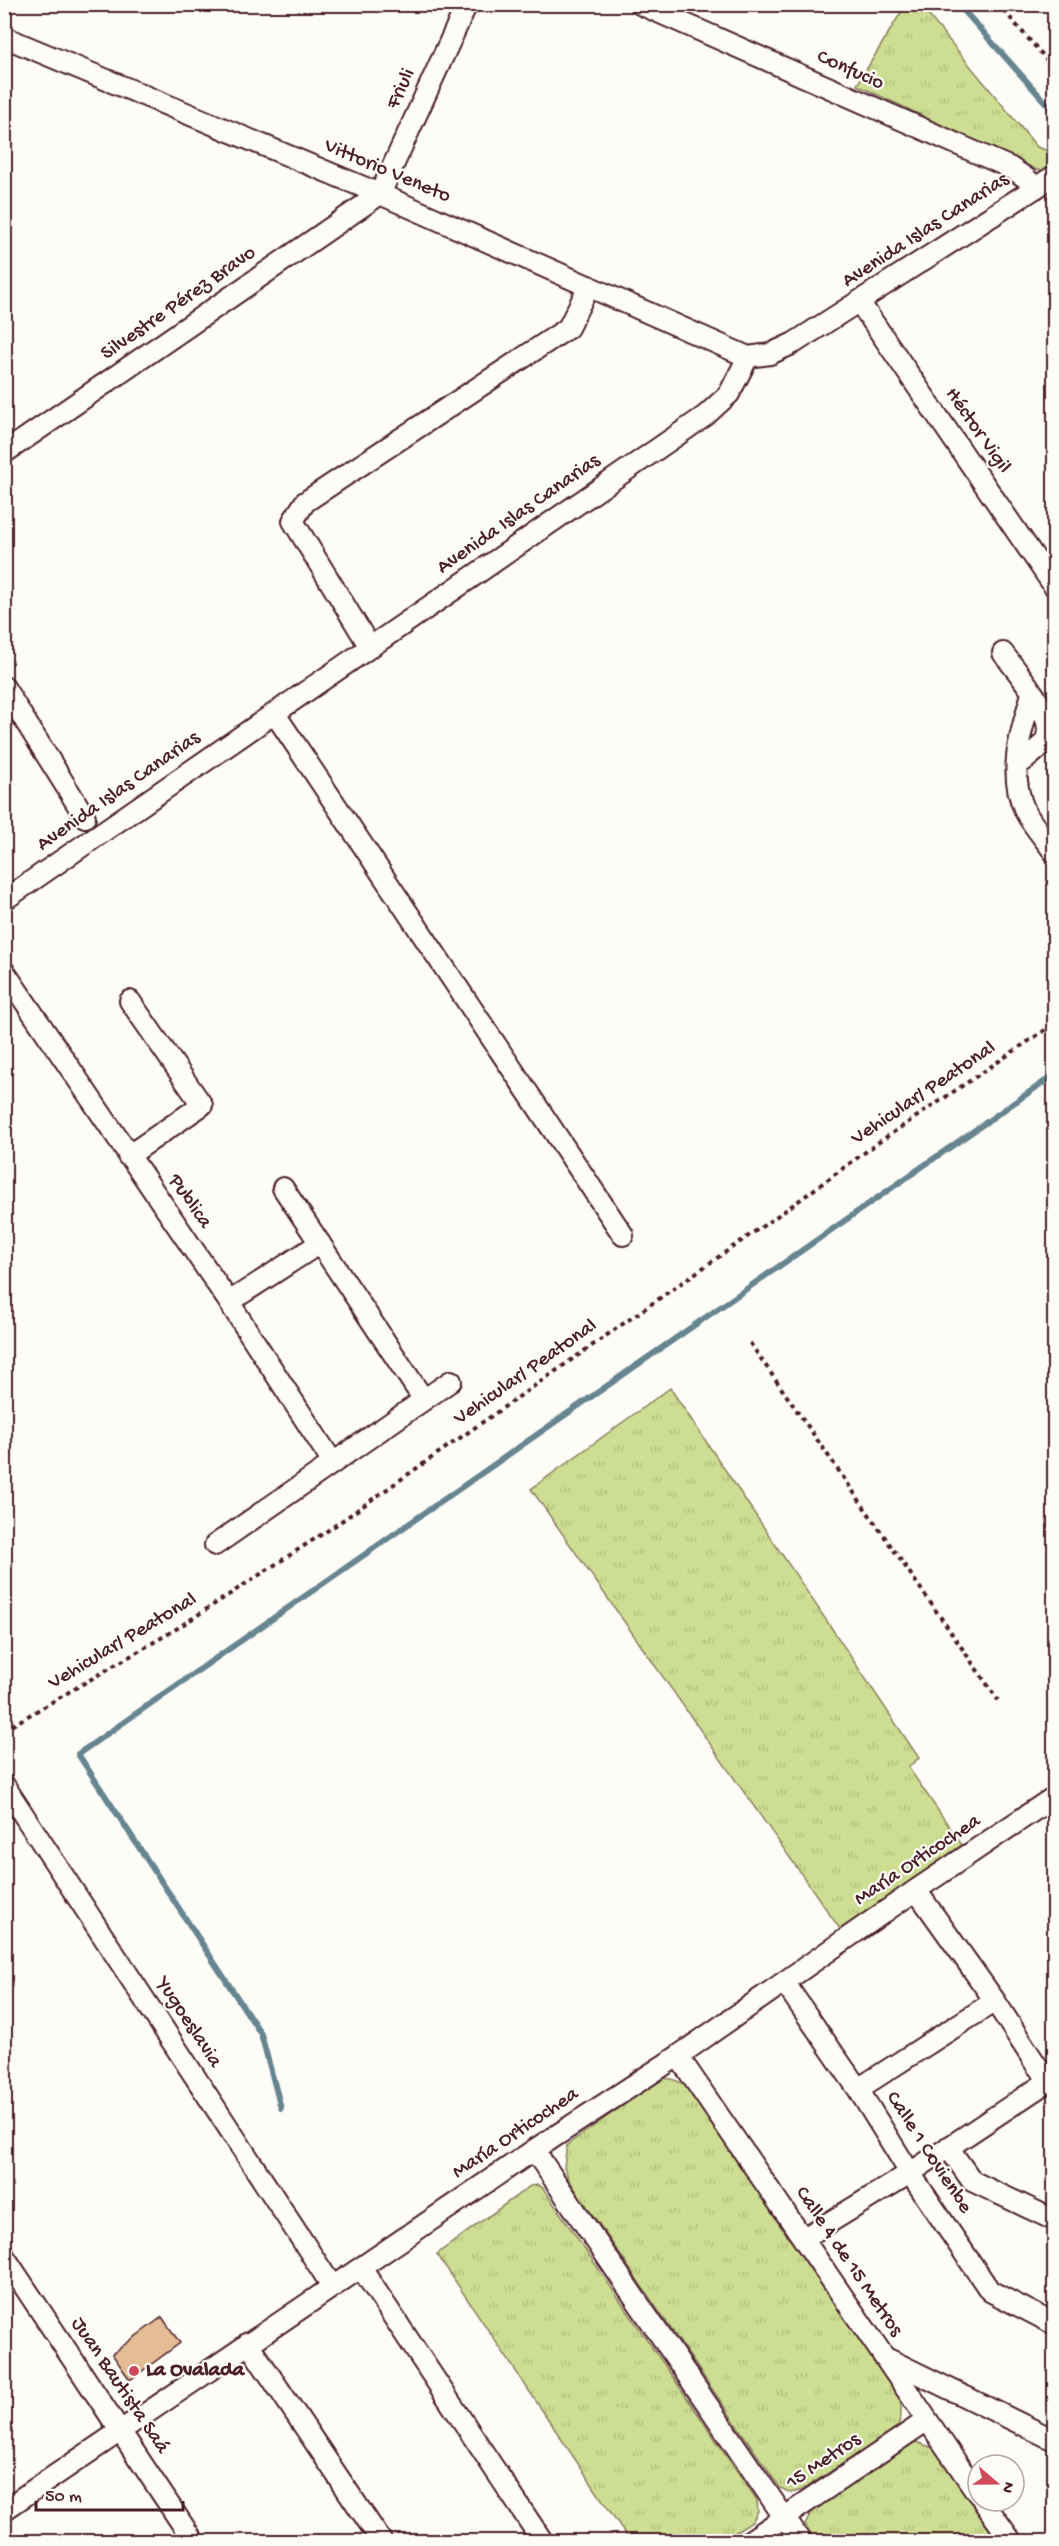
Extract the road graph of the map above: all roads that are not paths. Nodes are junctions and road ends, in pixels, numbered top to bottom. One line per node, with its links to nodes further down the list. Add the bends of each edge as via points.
1 (467, 4): 6 (street, Friuli)
2 (640, 4): 5 (street, Confucio, via 1011,168)
3 (4, 37): 6 (street, Vittorio Veneto)
4 (1054, 176): 5 (street, Avenida Islas Canarias)
5 (1036, 188): 8 (street, Avenida Islas Canarias, via 868,294)
6 (380, 194): 7 (street, Vittorio Veneto); 10 (street, Silvestre Pérez Bravo)
7 (588, 286): 9 (street, Vittorio Veneto); 12 (street, via 568,328 305,502 293,521)
8 (860, 303): 9 (street, Avenida Islas Canarias, via 783,350); 11 (street, Héctor Vigil)
9 (748, 357): 12 (street, Avenida Islas Canarias, via 729,394 705,416)
10 (4, 453)
11 (1054, 586)
12 (370, 647): 15 (street, Avenida Islas Canarias)
13 (1003, 653): 17 (street, via 1032,694 1017,746 1016,778 1025,810)
14 (4, 687): 16 (street)
15 (274, 714): 18 (street, Avenida Islas Canarias); 23 (street)
16 (85, 817)
17 (1054, 852)
18 (4, 900)
19 (4, 971): 21 (street, Publica)
20 (130, 1001): 21 (street, via 202,1105)
21 (128, 1156): 25 (street, Publica)
22 (283, 1188): 24 (street)
23 (622, 1236)
24 (320, 1243): 25 (street); 27 (street)
25 (229, 1302): 28 (street, Publica)
26 (451, 1381): 27 (street)
27 (424, 1400): 28 (street)
28 (333, 1463): 29 (street)
29 (215, 1545)
30 (4, 1785): 45 (street, Yugoeslavia)
31 (1054, 1797): 32 (street, María Orticochea)
32 (916, 1890): 33 (street, María Orticochea); 34 (street)
33 (784, 1982): 35 (street, María Orticochea); 37 (street, Calle 1 Covienbe)
34 (995, 2001): 36 (street, via 1037,2066); 37 (street)
35 (678, 2056): 39 (street, María Orticochea); 42 (street, Calle 4 de 15 Metros)
36 (1052, 2082): 38 (street)
37 (858, 2089): 40 (street, Calle 1 Covienbe)
38 (948, 2147): 40 (street); 41 (street, via 972,2181)
39 (534, 2150): 44 (street, María Orticochea); 55 (street)
40 (910, 2173): 42 (street); 46 (street, Calle 1 Covienbe, via 990,2291)
41 (1054, 2220)
42 (804, 2238): 48 (street, Calle 4 de 15 Metros)
43 (4, 2256): 50 (street, Juan Bautista Saá)
44 (361, 2268): 45 (street, María Orticochea); 58 (street)
45 (332, 2286): 47 (street, María Orticochea)
46 (1054, 2324)
47 (248, 2343): 50 (street, María Orticochea); 57 (street)
48 (883, 2356): 49 (street, Calle 4 de 15 Metros); 51 (street)
49 (926, 2421): 52 (street, Calle 4 de 15 Metros); 55 (street, 15 Metros)
50 (119, 2430): 53 (street, María Orticochea); 56 (street, Juan Bautista Saá)
51 (1054, 2440)
52 (966, 2477)
53 (4, 2510)
54 (992, 2513): 61 (street)
55 (784, 2517): 59 (street, 15 Metros); 60 (street)
56 (194, 2541)
57 (382, 2541)
58 (543, 2541)
59 (747, 2541)
60 (801, 2541)
61 (1012, 2541)

